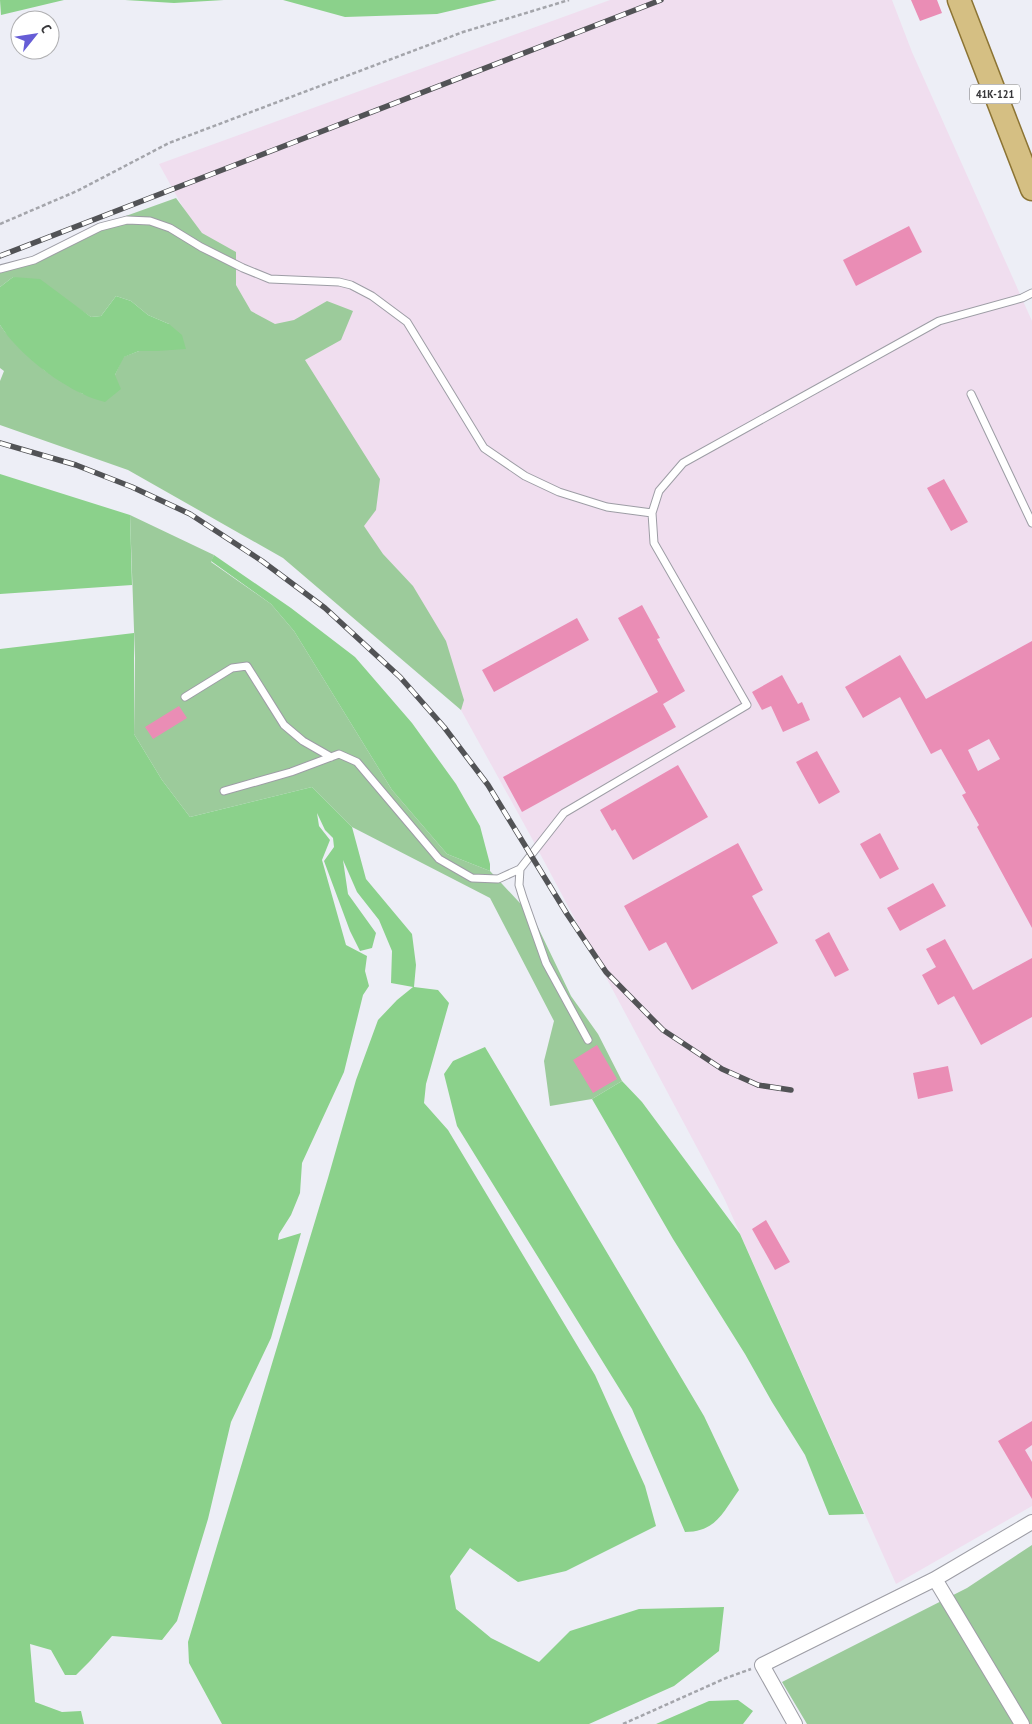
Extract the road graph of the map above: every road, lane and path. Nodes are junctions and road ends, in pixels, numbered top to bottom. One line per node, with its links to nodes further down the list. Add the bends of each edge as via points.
1 (569, 0): 4 (path, via 463,32 169,143 77,191)
2 (959, 0): 3 (main road, 41К-121)
3 (1032, 187)
4 (0, 224)
5 (0, 269): 8 (lane, via 34,260 100,227 127,220 150,221 270,279 351,285 407,322 484,448 525,476 559,492 607,507)
6 (1032, 293): 8 (lane, via 940,321 682,463 659,492)
7 (972, 394): 9 (lane)
8 (652, 513): 13 (lane, via 654,542 747,706 564,813)
9 (1032, 523)
10 (185, 697): 11 (lane, via 232,668 247,666 284,725 303,741)
11 (331, 757): 12 (lane); 13 (lane, via 339,754 357,762 439,859 464,874 472,878 498,879)
12 (224, 791)
13 (520, 869): 14 (lane, via 519,884 546,963)
14 (588, 1040)
15 (1032, 1522): 16 (street)
16 (935, 1579): 17 (street); 20 (street)
17 (762, 1665): 18 (path); 19 (street)
18 (623, 1724)
19 (795, 1724)
20 (1022, 1724)

